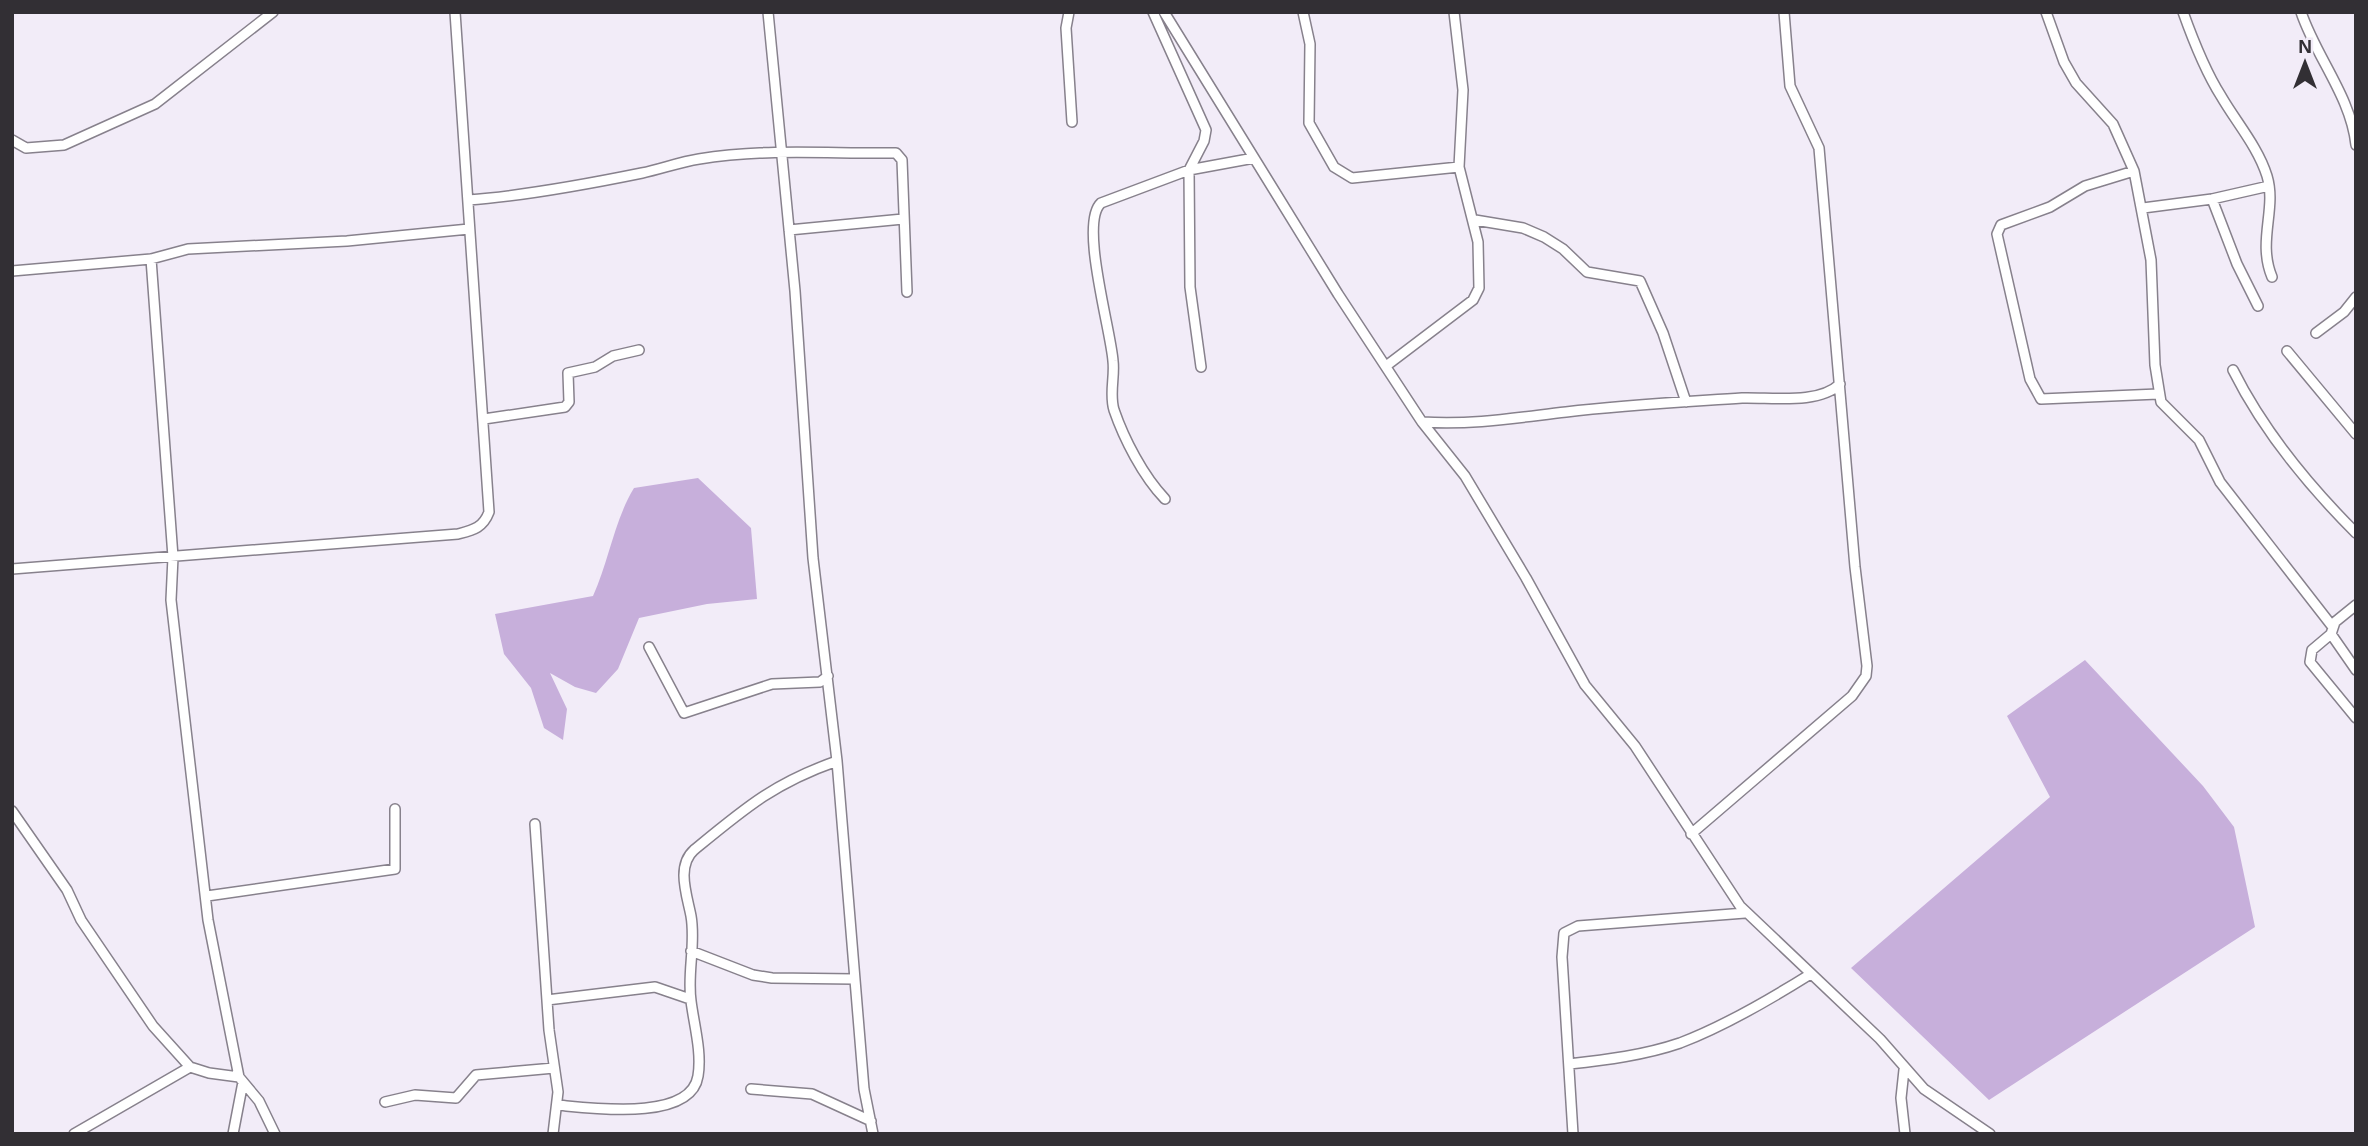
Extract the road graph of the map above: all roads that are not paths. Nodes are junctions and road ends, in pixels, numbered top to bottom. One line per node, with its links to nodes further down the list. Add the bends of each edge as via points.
1 (273, 12): 14 (street, via 155,104 64,145 26,148)
2 (455, 12): 23 (street)
3 (768, 12): 16 (street)
4 (1069, 12): 13 (street)
5 (1153, 12): 19 (street, via 1206,130)
6 (1164, 12): 17 (street)
7 (1303, 12): 18 (street, via 1310,44 1308,123 1338,172 1352,178)
8 (1454, 12): 18 (street, via 1463,90)
9 (1784, 12): 41 (street, via 1790,86 1819,148)
10 (2046, 12): 20 (street, via 2070,72 2113,124)
11 (2183, 12): 21 (street, via 2219,95 2256,152)
12 (2301, 12): 15 (street, via 2347,107)
13 (1072, 122)
14 (12, 140)
15 (2356, 145)
16 (780, 154): 23 (street, via 697,159 516,196); 25 (street, via 900,155); 28 (street)
17 (1254, 159): 19 (street); 38 (street)
18 (1459, 167): 26 (street)
19 (1189, 170): 39 (street, via 1190,287); 47 (street, via 1101,203 1092,227 1114,364 1113,406 1154,488)
20 (2134, 171): 24 (street); 42 (street, via 2085,186 2050,207 2001,225 1997,234 2030,379 2040,399)
21 (2269, 186): 22 (street); 31 (street, via 2265,248)
22 (2213, 199): 24 (street); 34 (street)
23 (468, 200): 27 (street)
24 (2143, 208): 42 (street, via 2151,260)
25 (903, 219): 28 (street); 32 (street)
26 (1475, 220): 38 (street, via 1480,272 1476,294); 43 (street, via 1523,228 1544,237 1587,272 1640,281)
27 (469, 229): 29 (street, via 188,249); 44 (street)
28 (789, 230): 55 (street, via 813,558)
29 (151, 259): 30 (street); 49 (street)
30 (12, 271)
31 (2272, 277)
32 (907, 292)
33 (2356, 297): 35 (street)
34 (2258, 306)
35 (2316, 333)
36 (639, 350): 44 (street, via 568,373 565,408)
37 (2287, 351): 46 (street)
38 (1386, 366): 45 (street)
39 (1201, 367)
40 (2233, 370): 48 (street, via 2254,408)
41 (1840, 383): 43 (street, via 1821,395); 61 (street, via 1866,676 1852,695)
42 (2158, 394): 52 (street, via 2165,409 2199,440 2220,482)
43 (1686, 402): 45 (street, via 1482,424)
44 (484, 419): 49 (street, via 489,512 485,523 475,529)
45 (1422, 422): 61 (street, via 1465,476 1585,685 1635,746)
46 (2356, 434)
47 (1165, 499)
48 (2356, 533)
49 (173, 557): 50 (street); 62 (street, via 171,600)
50 (12, 569)
51 (2356, 605): 52 (street)
52 (2331, 630): 54 (street); 56 (street, via 2312,650 2310,662)
53 (649, 647): 55 (street, via 684,713 765,686 820,682)
54 (2356, 670)
55 (828, 676): 57 (street)
56 (2356, 718)
57 (837, 761): 64 (street, via 770,790 689,855 684,875); 66 (street)
58 (394, 808): 62 (street, via 395,869)
59 (12, 811): 70 (street, via 153,1026)
60 (535, 824): 68 (street)
61 (1691, 834): 63 (street)
62 (207, 896): 73 (street)
63 (1745, 913): 65 (street); 69 (street, via 1568,929 1562,940 1562,957)
64 (691, 951): 66 (street, via 753,975); 67 (street)
65 (1810, 975): 69 (street, via 1766,1003 1681,1042); 72 (street, via 1880,1040)
66 (854, 979): 77 (street)
67 (690, 999): 68 (street, via 655,987); 76 (street, via 698,1070 689,1094 681,1101 658,1107)
68 (547, 1000): 71 (street)
69 (1569, 1064): 83 (street)
70 (190, 1067): 73 (street); 78 (street)
71 (554, 1068): 75 (street, via 476,1075 456,1098 415,1095); 76 (street)
72 (1904, 1070): 84 (street); 85 (street)
73 (241, 1079): 79 (street); 80 (street, via 259,1101)
74 (751, 1089): 77 (street, via 811,1094)
75 (384, 1102)
76 (557, 1105): 81 (street)
77 (871, 1121): 82 (street)
78 (74, 1134)
79 (233, 1134)
80 (275, 1134)
81 (553, 1134)
82 (873, 1134)
83 (1573, 1134)
84 (1905, 1134)
85 (1990, 1134)

